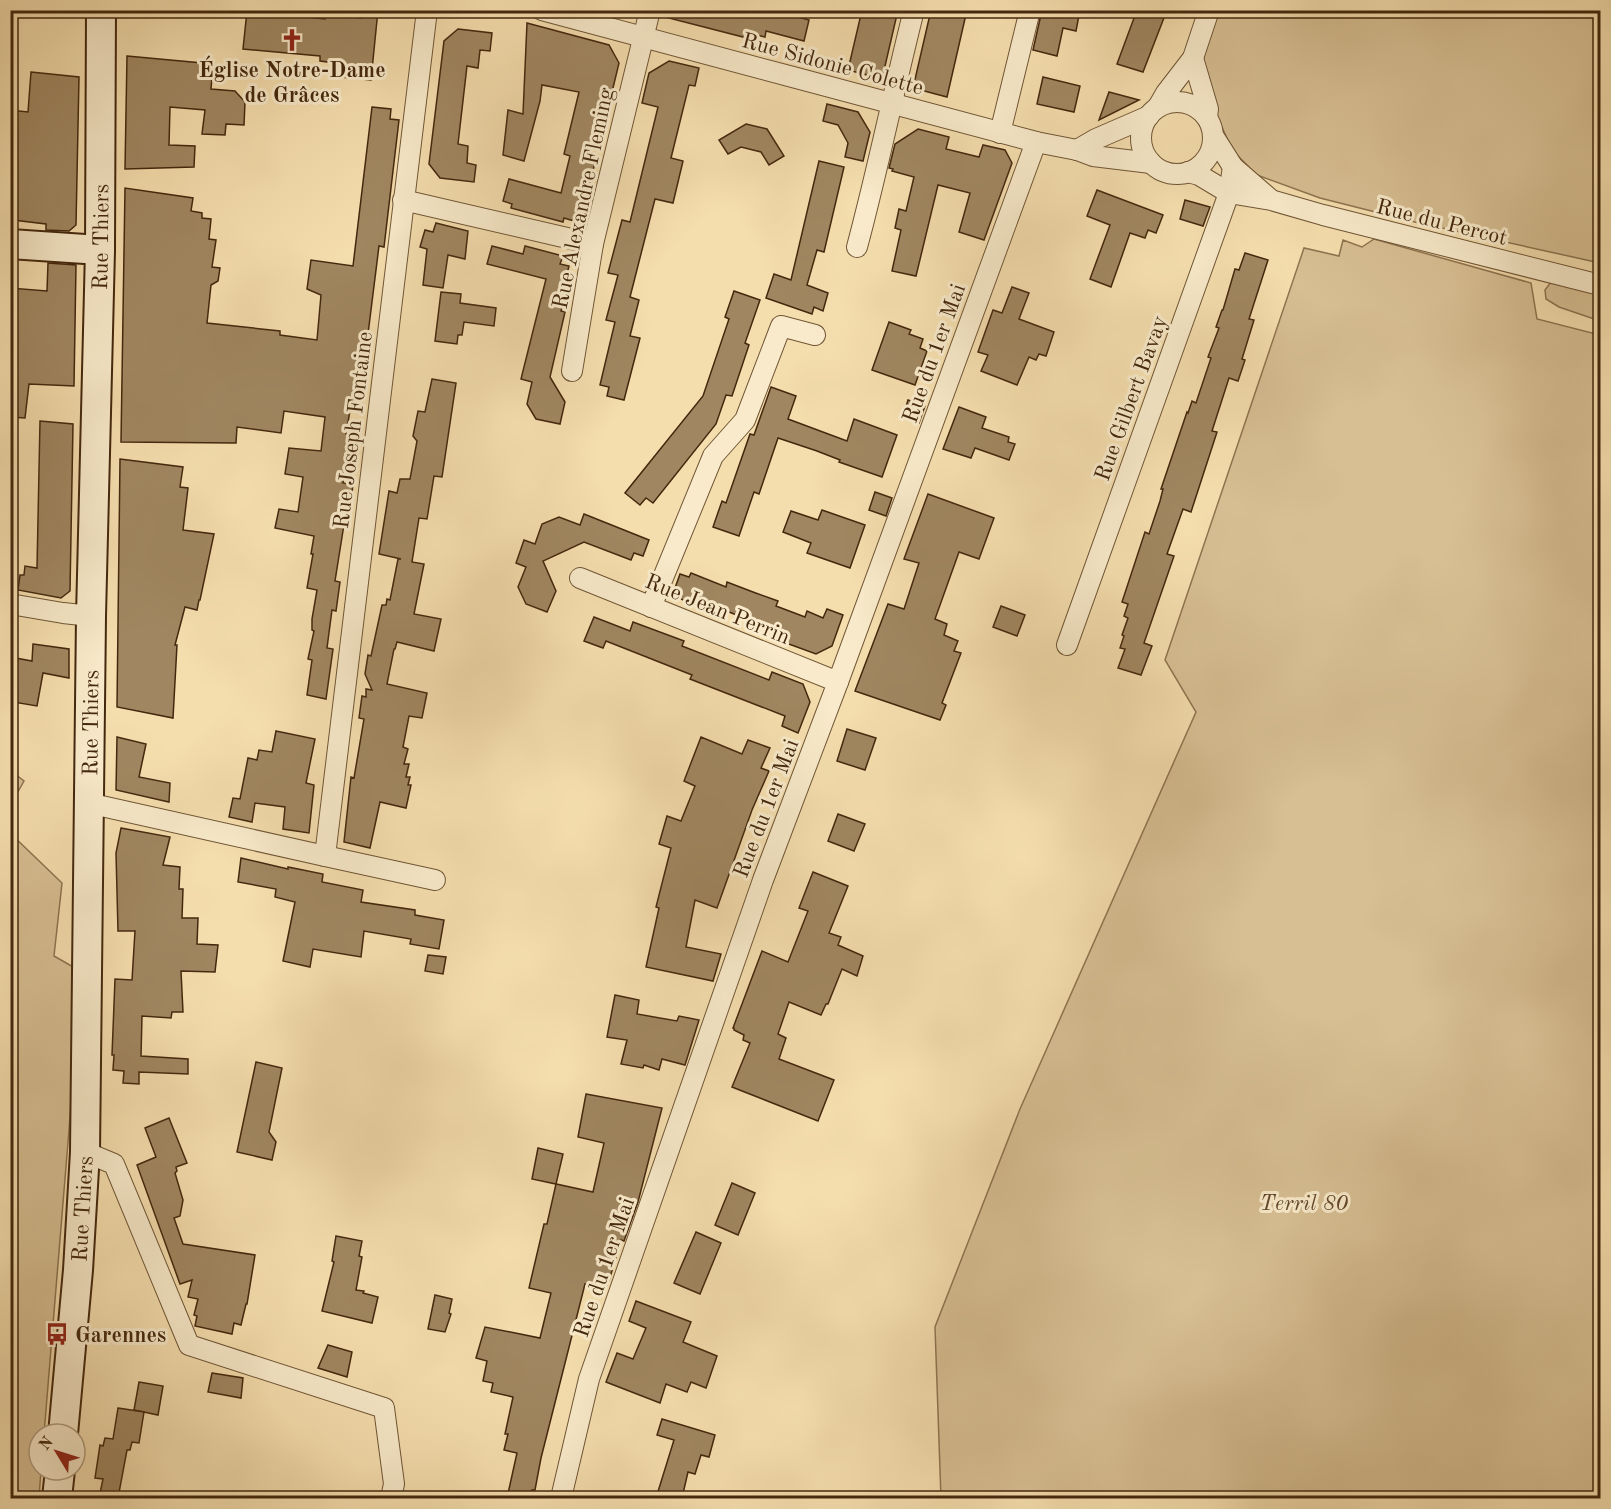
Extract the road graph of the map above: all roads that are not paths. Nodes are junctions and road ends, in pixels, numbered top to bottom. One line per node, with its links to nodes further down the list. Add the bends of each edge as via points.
1 (101, 10): 26 (street, Rue Thiers)
2 (427, 10): 21 (street, Rue Joseph Fontaine)
3 (542, 10): 8 (street, Rue Sidonie Colette)
4 (650, 10): 8 (street, Rue Alexandre Fleming)
5 (914, 10): 10 (street)
6 (1030, 10): 13 (street)
7 (1209, 10): 9 (street)
8 (643, 36): 10 (street, Rue Sidonie Colette); 24 (street, Rue Alexandre Fleming)
9 (1193, 58): 11 (street); 12 (street)
10 (891, 104): 13 (street, Rue Sidonie Colette); 25 (street)
11 (1153, 112): 12 (street, via 1168,103 1179,102 1190,104); 16 (street); 17 (street, via 1142,127 1141,140)
12 (1207, 117): 14 (street)
13 (1000, 133): 15 (street, Rue Sidonie Colette)
14 (1214, 137): 18 (street, Rue du Percot); 19 (street, via 1207,159)
15 (1036, 142): 16 (street, Rue Sidonie Colette); 35 (street, Rue du 1er Mai)
16 (1077, 150): 17 (street, Rue Sidonie Colette, via 1103,158)
17 (1151, 163): 19 (street, via 1162,171)
18 (1233, 167): 20 (street, Rue Gilbert Bavay); 22 (street, Rue du Percot)
19 (1188, 172): 20 (street, Rue du Percot)
20 (1229, 193): 22 (street, Rue du Percot); 34 (street, Rue Gilbert Bavay)
21 (403, 200): 24 (street); 37 (street, Rue Joseph Fontaine)
22 (1271, 200): 27 (street, Rue du Percot)
23 (10, 244): 26 (street)
24 (593, 244): 29 (street, Rue Alexandre Fleming)
25 (857, 248)
26 (100, 250): 33 (street, Rue Thiers)
27 (1600, 285)
28 (815, 335): 32 (street, via 781,326 745,420 713,456)
29 (572, 371)
30 (580, 578): 32 (street, Rue Jean Perrin)
31 (10, 604): 33 (street)
32 (651, 607): 35 (street, Rue Jean Perrin)
33 (91, 616): 36 (street, Rue Thiers)
34 (1067, 645)
35 (838, 682): 44 (street, Rue du 1er Mai, via 763,880 589,1379)
36 (88, 803): 37 (street); 39 (street, Rue Thiers)
37 (325, 856): 38 (street)
38 (435, 880)
39 (85, 1152): 40 (street, Rue Thiers); 43 (street, via 114,1164 189,1345 384,1408 394,1484)
40 (64, 1422)
41 (59, 1482): 42 (street)
42 (57, 1498)
43 (391, 1498)
44 (561, 1498)

